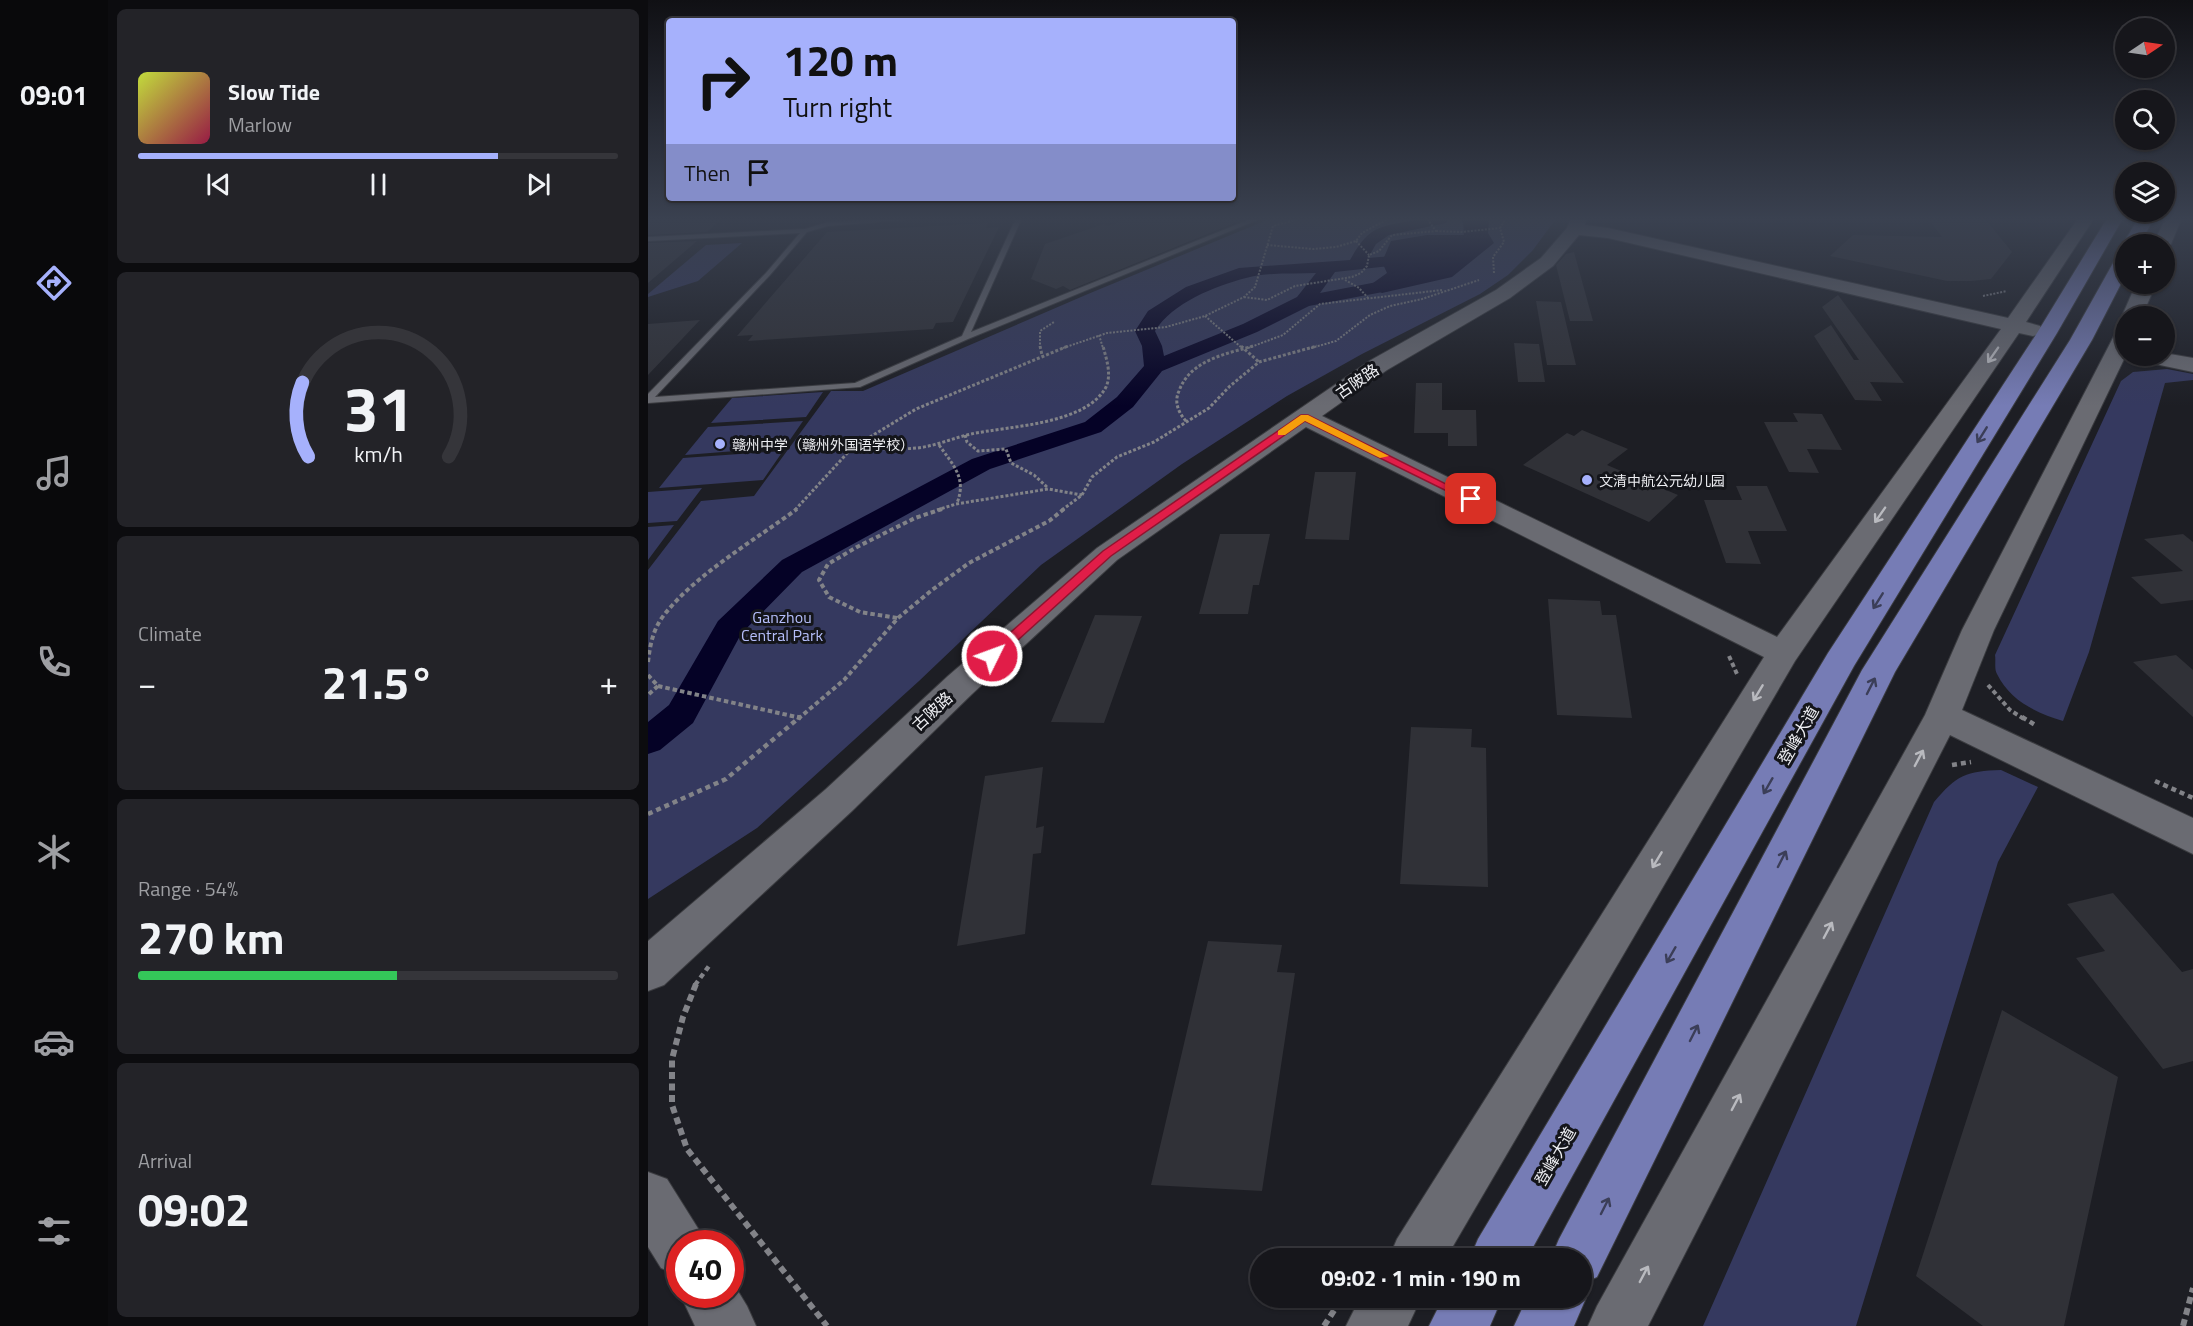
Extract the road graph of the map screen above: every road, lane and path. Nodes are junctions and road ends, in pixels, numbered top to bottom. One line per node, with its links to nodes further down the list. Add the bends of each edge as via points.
1 (760, 282): 26 (lane)
2 (990, 282): 19 (lane)
3 (1101, 282): 19 (lane)
4 (1256, 282): 14 (path)
5 (1328, 282): 14 (path, via 1294,286 1270,301)
6 (1348, 282): 15 (path)
7 (1470, 282): 13 (path)
8 (1520, 282): 27 (street, 古陂路, via 1379,365)
9 (1825, 282): 17 (street)
10 (2064, 282): 17 (street)
11 (2077, 282): 17 (main road, 登峰大道)
12 (2099, 282): 17 (main road, 登峰大道)
13 (1452, 289): 15 (path); 23 (path, via 1390,306 1370,315 1336,341)
14 (1244, 297): 16 (path)
15 (1370, 300): 21 (path, via 1320,304 1299,325 1276,339)
16 (1206, 316): 18 (path, via 1166,327); 21 (path)
17 (2047, 332): 20 (street); 37 (street, one-way to 37); 58 (main road, 登峰大道, one-way to 58, via 1840,661); 59 (main road, 登峰大道, one-way to 17)
18 (1100, 335): 29 (path, via 1109,378 1105,390 1089,406 1053,419); 31 (path, via 1042,355 916,409)
19 (965, 337): 26 (lane, via 857,385)
20 (2115, 339)
21 (1245, 349): 23 (path); 28 (path, via 1200,365 1181,381 1177,412)
22 (2175, 358): 24 (street)
23 (1258, 362): 28 (path, via 1209,408)
24 (2193, 365)
25 (2117, 366): 44 (street, via 1978,630)
26 (648, 400)
27 (1305, 417): 37 (street); 52 (street, 古陂路, via 1107,554)
28 (1186, 421): 33 (path, via 1154,442 1117,457 1092,477)
29 (965, 435): 30 (path); 32 (path, via 978,451 1006,448 1011,463 1034,475)
30 (939, 445): 31 (path); 34 (path, via 958,473 962,490)
31 (852, 448): 38 (path, via 797,509 692,587 663,616 650,642)
32 (1048, 489): 33 (path); 34 (path)
33 (1082, 495): 35 (path, via 1049,521 969,563)
34 (956, 504): 35 (path, via 915,518 857,547 828,564 819,579 829,597 860,612)
35 (898, 618): 45 (path, via 844,680)
36 (1727, 653): 41 (path)
37 (1783, 653): 57 (street, one-way to 57)
38 (648, 662)
39 (648, 675): 42 (path)
40 (1984, 680): 46 (path, via 2010,710)
41 (1737, 684)
42 (658, 686): 43 (path); 45 (path)
43 (648, 695)
44 (1942, 716): 50 (street); 70 (street, one-way to 44)
45 (802, 718): 49 (path, via 726,778)
46 (2045, 730)
47 (2151, 779): 48 (path)
48 (2193, 798)
49 (648, 814)
50 (2193, 837)
51 (712, 963): 66 (path, via 697,981 682,1017 672,1059 672,1105 687,1149)
52 (648, 970)
53 (648, 1198): 54 (street)
54 (668, 1230)
55 (1381, 1239): 56 (path)
56 (1375, 1248)
57 (1422, 1248)
58 (1503, 1248)
59 (1583, 1248)
60 (2193, 1288): 71 (path)
61 (716, 1308): 65 (street)
62 (1387, 1308): 67 (street)
63 (1468, 1308): 68 (main road)
64 (1553, 1308): 69 (main road)
65 (727, 1326)
66 (827, 1326)
67 (1375, 1326)
68 (1458, 1326)
69 (1544, 1326)
70 (1617, 1326)
71 (2183, 1326)

